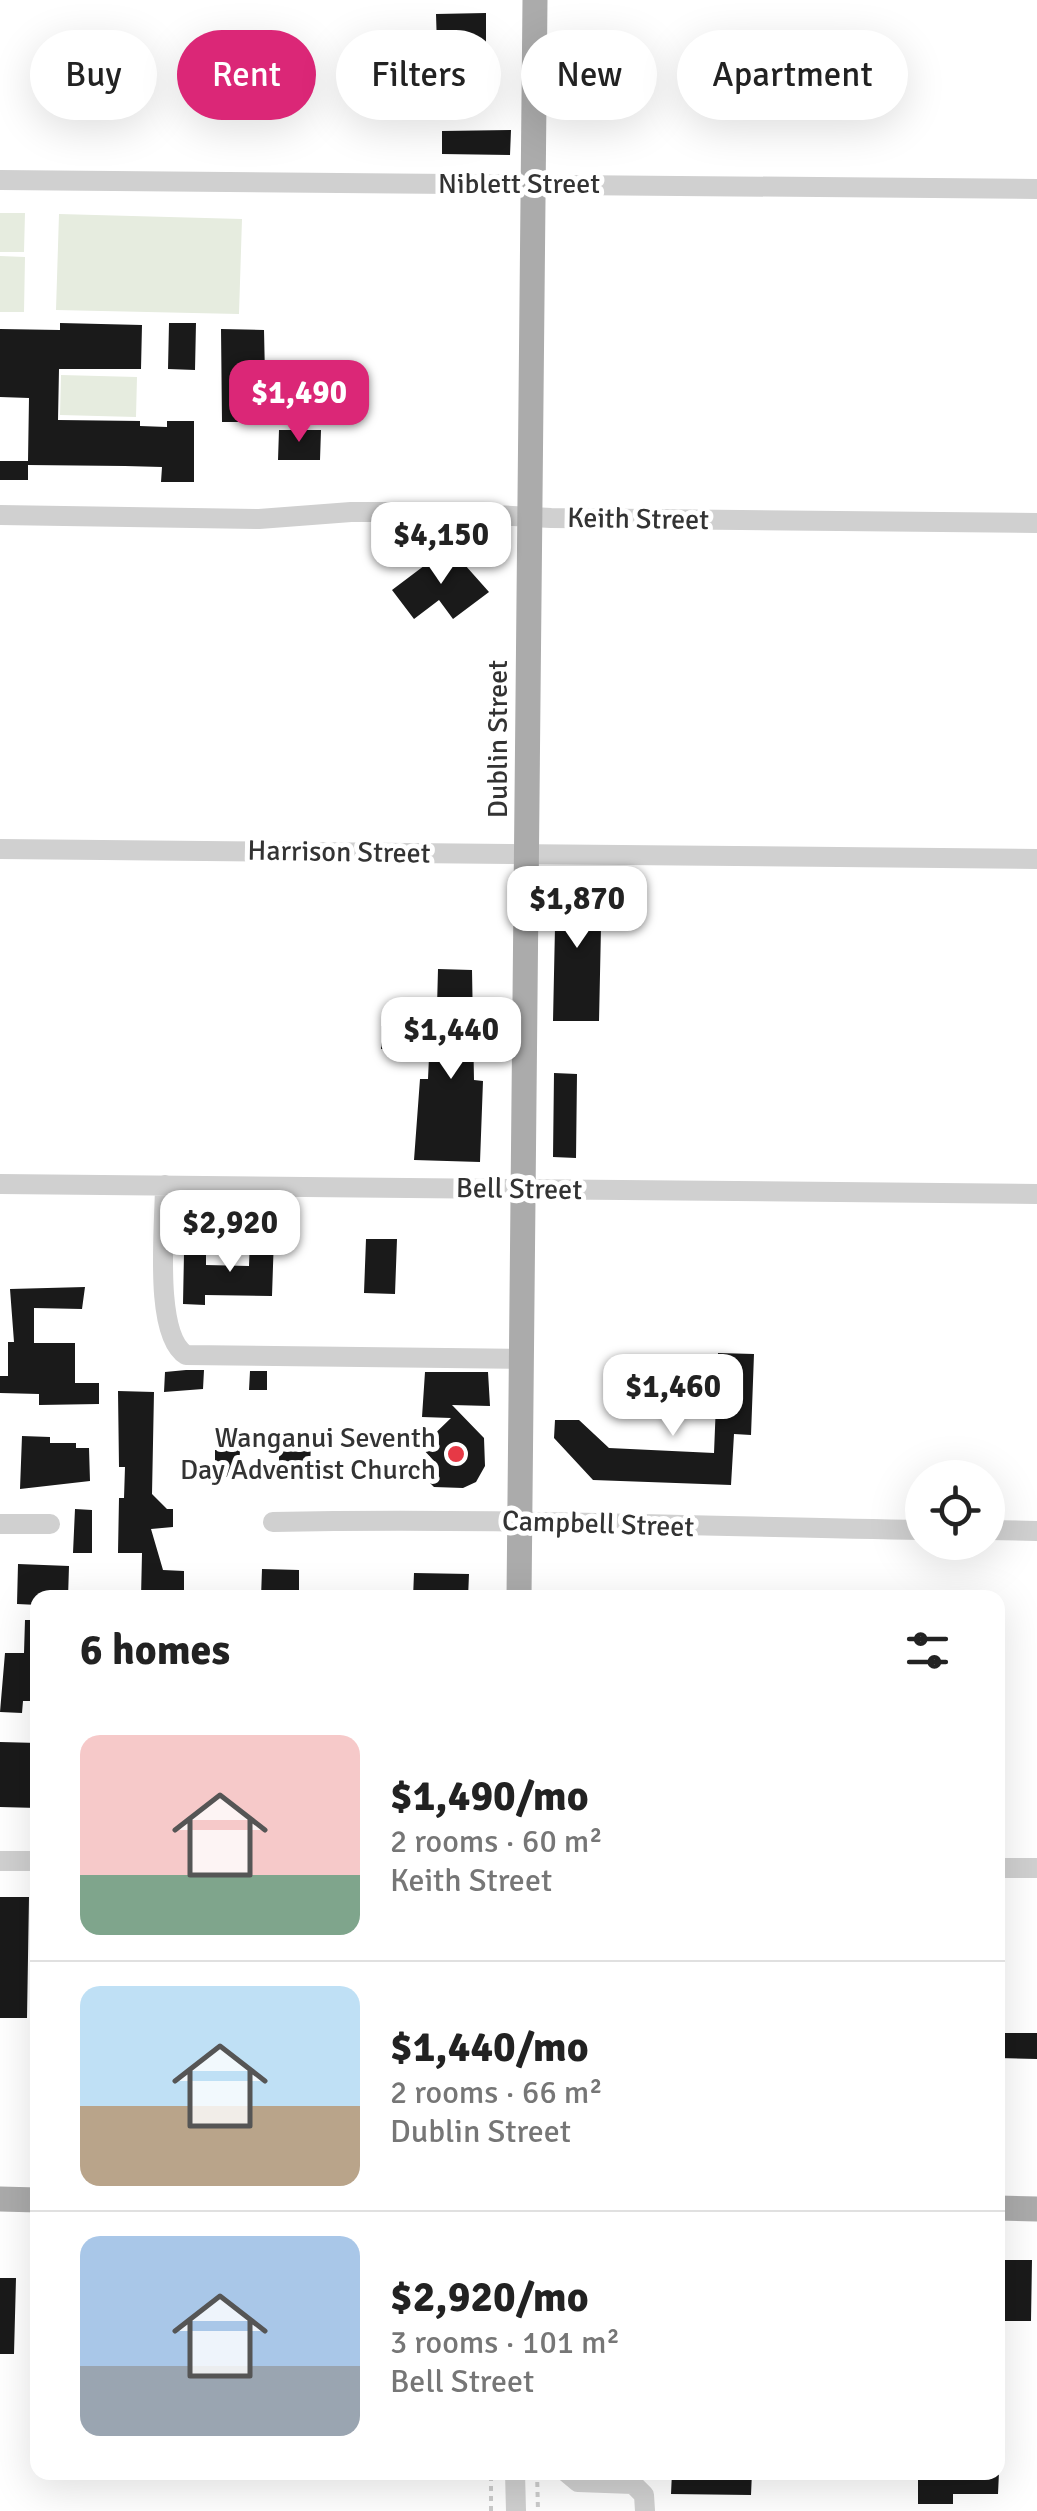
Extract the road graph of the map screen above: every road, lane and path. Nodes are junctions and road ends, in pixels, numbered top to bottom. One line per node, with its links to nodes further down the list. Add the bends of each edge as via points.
1 (535, 0): 3 (main road, Dublin Street)
2 (0, 180): 3 (street, Niblett Street)
3 (534, 184): 4 (street, Niblett Street); 6 (main road, Dublin Street)
4 (1037, 189)
5 (0, 514): 6 (street, Keith Street)
6 (530, 516): 7 (street, Keith Street); 9 (main road, Dublin Street)
7 (1037, 523)
8 (0, 849): 9 (street, Harrison Street)
9 (527, 854): 10 (street, Harrison Street); 13 (main road, Dublin Street)
10 (1037, 859)
11 (0, 1184): 12 (street, Bell Street)
12 (165, 1185): 13 (street, Bell Street); 15 (street, via 166,1325 186,1355)
13 (524, 1189): 14 (street, Bell Street); 15 (main road, Dublin Street)
14 (1037, 1194)
15 (522, 1359): 17 (main road, Dublin Street)
16 (274, 1522): 17 (street, Campbell Street)
17 (520, 1522): 20 (street, Campbell Street); 23 (main road, Dublin Street)
18 (0, 1524): 19 (street)
19 (50, 1524)
20 (905, 1530)
21 (1005, 1530): 22 (street)
22 (1037, 1531)
23 (520, 1590)
24 (0, 1860): 25 (street)
25 (30, 1860)
26 (1005, 1868): 27 (street)
27 (1037, 1868)
28 (0, 2199): 29 (main road)
29 (30, 2200)
30 (1005, 2208): 31 (main road)
31 (1037, 2209)
32 (491, 2480): 36 (path)
33 (516, 2480): 37 (street)
34 (537, 2480): 38 (path)
35 (576, 2480): 39 (street, via 633,2484 644,2495)
36 (490, 2511)
37 (516, 2511)
38 (538, 2511)
39 (645, 2511)

